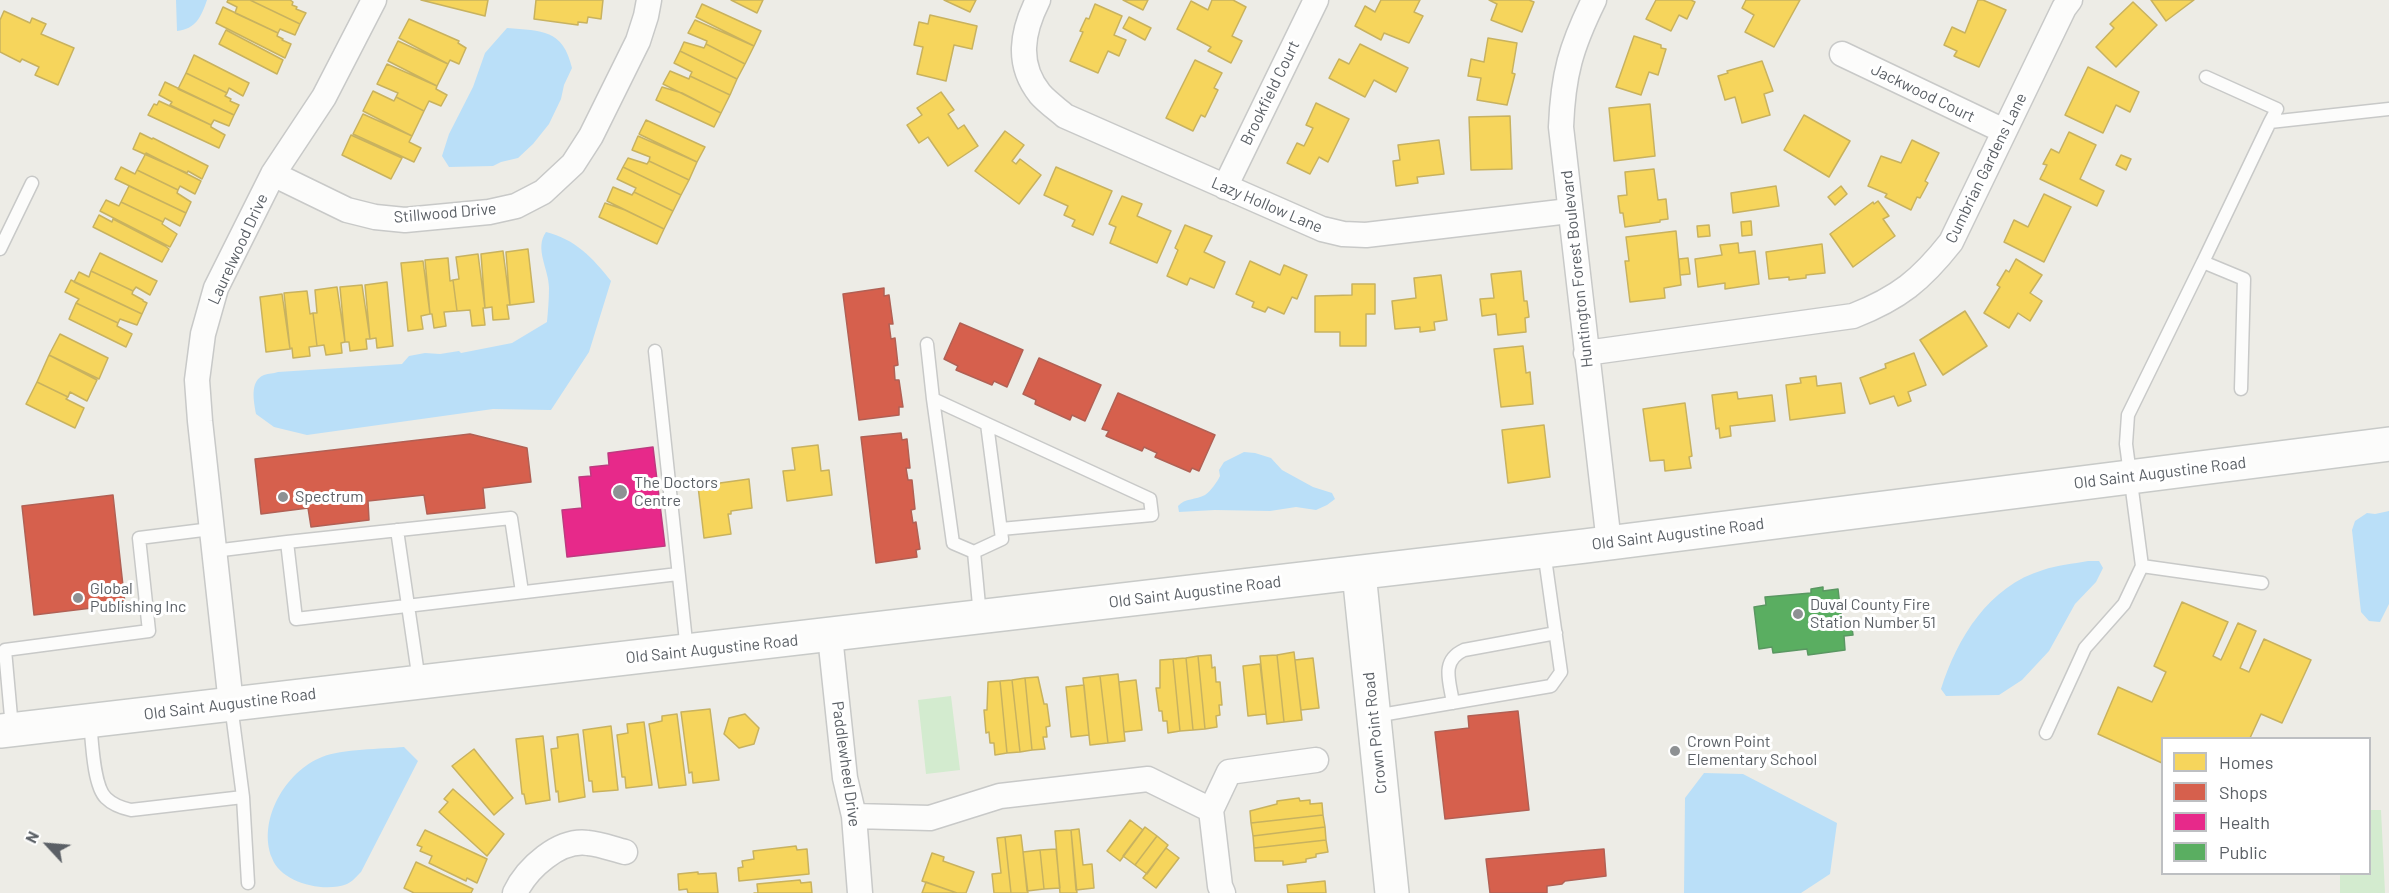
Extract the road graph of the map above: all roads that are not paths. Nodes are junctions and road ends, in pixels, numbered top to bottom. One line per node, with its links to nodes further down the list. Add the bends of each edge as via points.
1 (374, 0): 12 (street, Laurelwood Drive, via 324,97)
2 (649, 0): 12 (street, Stillwood Drive, via 638,41 573,164 543,192 516,206 405,220 375,217 347,210)
3 (1038, 0): 14 (street, Lazy Hollow Lane, via 1023,43 1026,69 1040,94 1065,116)
4 (1316, 0): 14 (street, Brookfield Court)
5 (1594, 0): 15 (street, Huntington Forest Boulevard, via 1578,32 1562,98)
6 (2070, 0): 11 (street, Cumbrian Gardens Lane)
7 (1842, 54): 11 (street, Jackwood Court)
8 (2206, 77): 10 (lane, via 2277,109)
9 (2389, 108): 10 (lane)
10 (2270, 122): 17 (lane)
11 (2004, 131): 20 (street, Cumbrian Gardens Lane, via 1952,242 1932,267 1884,304 1853,316)
12 (273, 174): 28 (street, Laurelwood Drive, via 216,288 203,334 197,380)
13 (32, 183): 16 (lane)
14 (1225, 187): 15 (street, Lazy Hollow Lane, via 1322,229 1343,234 1366,235)
15 (1569, 211): 20 (street, Huntington Forest Boulevard)
16 (0, 249)
17 (2203, 262): 21 (lane, via 2244,279); 25 (lane, via 2128,415 2126,444)
18 (927, 344): 22 (lane)
19 (655, 351): 35 (lane)
20 (1586, 353): 30 (street, Huntington Forest Boulevard)
21 (2241, 389)
22 (933, 399): 23 (lane); 32 (lane, via 952,543)
23 (987, 424): 26 (lane); 26 (lane, via 1150,498 1152,515)
24 (2389, 444): 25 (main road, Old Saint Augustine Road)
25 (2132, 476): 30 (main road, Old Saint Augustine Road); 33 (lane)
26 (1001, 529): 32 (lane, via 1002,539)
27 (397, 530): 29 (lane); 37 (lane, via 511,518); 38 (lane)
28 (213, 540): 29 (lane); 44 (street, Laurelwood Drive); 48 (lane, via 139,537 149,631 5,650)
29 (287, 542): 38 (lane, via 296,620)
30 (1609, 543): 31 (main road, Old Saint Augustine Road)
31 (1544, 551): 34 (main road, Old Saint Augustine Road); 40 (lane)
32 (974, 552): 39 (lane)
33 (2142, 566): 36 (lane); 49 (lane, via 2124,604 2085,648)
34 (1359, 573): 39 (main road, Old Saint Augustine Road); 46 (main road, Crown Point Road)
35 (678, 574): 37 (lane); 42 (lane)
36 (2262, 584)
37 (522, 592): 38 (lane)
38 (407, 606): 43 (lane)
39 (980, 617): 41 (main road, Old Saint Augustine Road)
40 (1556, 633): 45 (lane, via 1464,650 1450,659); 45 (lane, via 1561,672 1551,686)
41 (830, 636): 42 (main road, Old Saint Augustine Road); 53 (street, Paddlewheel Drive, via 845,778)
42 (687, 652): 43 (main road, Old Saint Augustine Road)
43 (419, 682): 44 (main road, Old Saint Augustine Road)
44 (231, 704): 47 (main road, Old Saint Augustine Road); 51 (lane)
45 (1453, 704): 46 (lane)
46 (1374, 716): 59 (main road, Crown Point Road)
47 (90, 720): 48 (main road, Old Saint Augustine Road); 51 (lane, via 99,788 118,807 131,810)
48 (6, 730)
49 (2046, 733)
50 (1316, 760): 52 (street, via 1229,772)
51 (243, 797): 55 (lane)
52 (1211, 810): 53 (street, via 1148,779 999,796 930,818); 58 (street)
53 (854, 816): 57 (street, Paddlewheel Drive)
54 (625, 852): 56 (street, via 586,842 557,849 533,866)
55 (248, 883)
56 (515, 893)
57 (860, 893)
58 (1224, 893)
59 (1392, 893)

